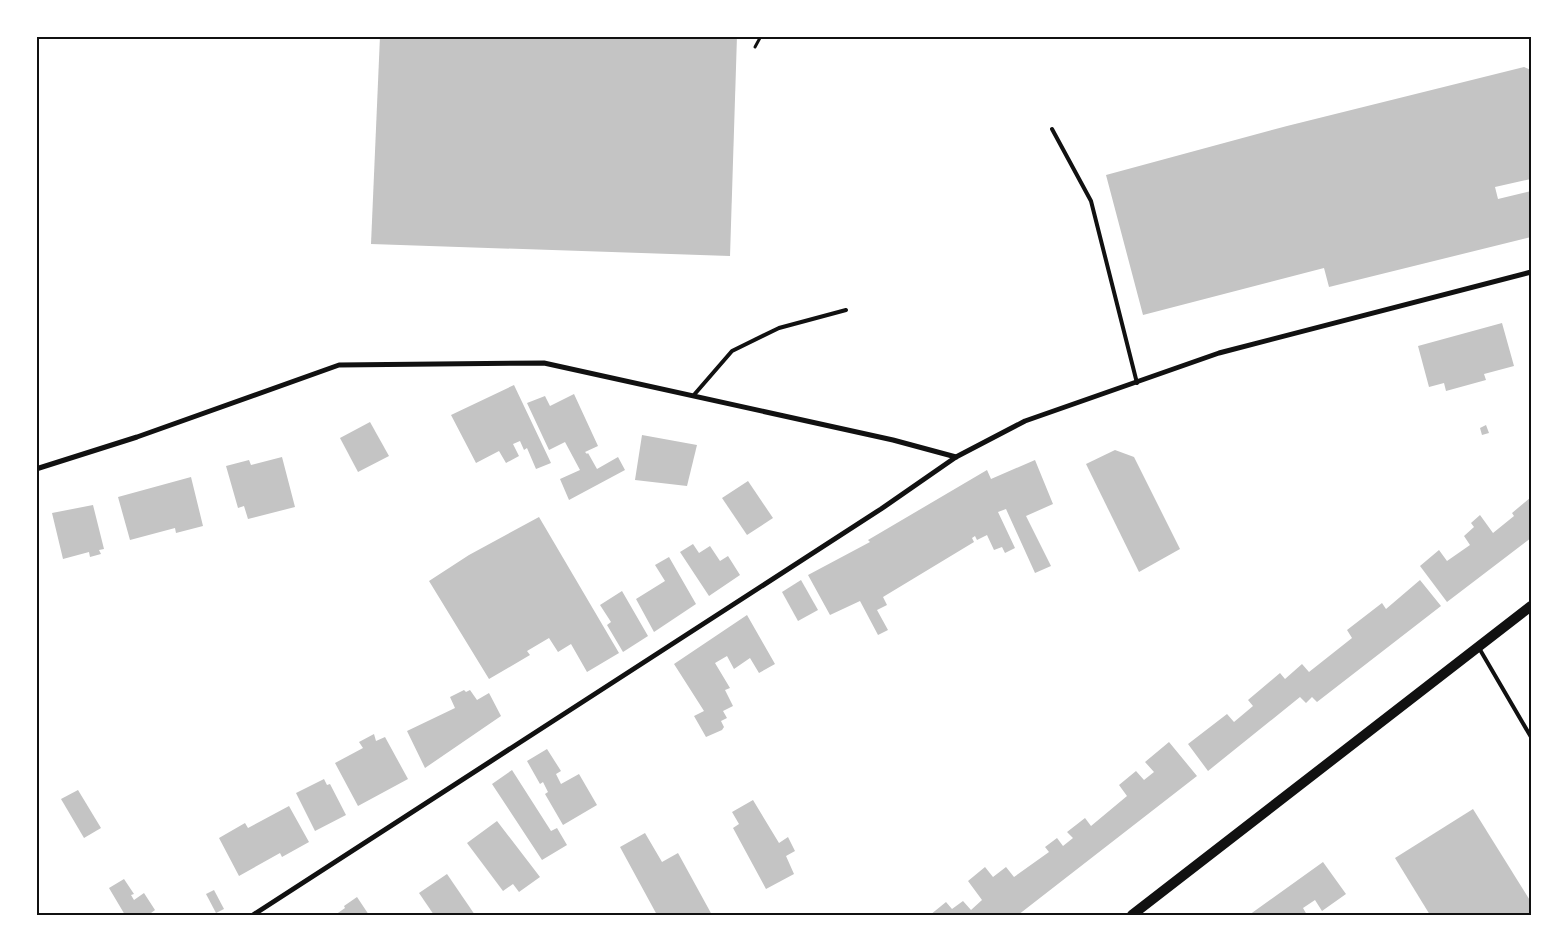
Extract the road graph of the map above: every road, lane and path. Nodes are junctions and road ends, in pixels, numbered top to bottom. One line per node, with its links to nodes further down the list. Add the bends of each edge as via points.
1 (761, 36): 2 (path)
2 (755, 47)
3 (1052, 129): 6 (lane, via 1091,201)
4 (1531, 272): 6 (street, via 1219,353)
5 (846, 310): 7 (lane, via 779,328 732,351)
6 (1137, 383): 8 (street, via 1025,420)
7 (693, 396): 8 (street); 9 (street, via 544,363 339,365 137,437)
8 (956, 457): 13 (street, via 881,509)
9 (36, 468)
10 (1531, 606): 11 (main road)
11 (1478, 646): 12 (lane); 14 (main road)
12 (1531, 737)
13 (253, 915)
14 (1132, 915)

